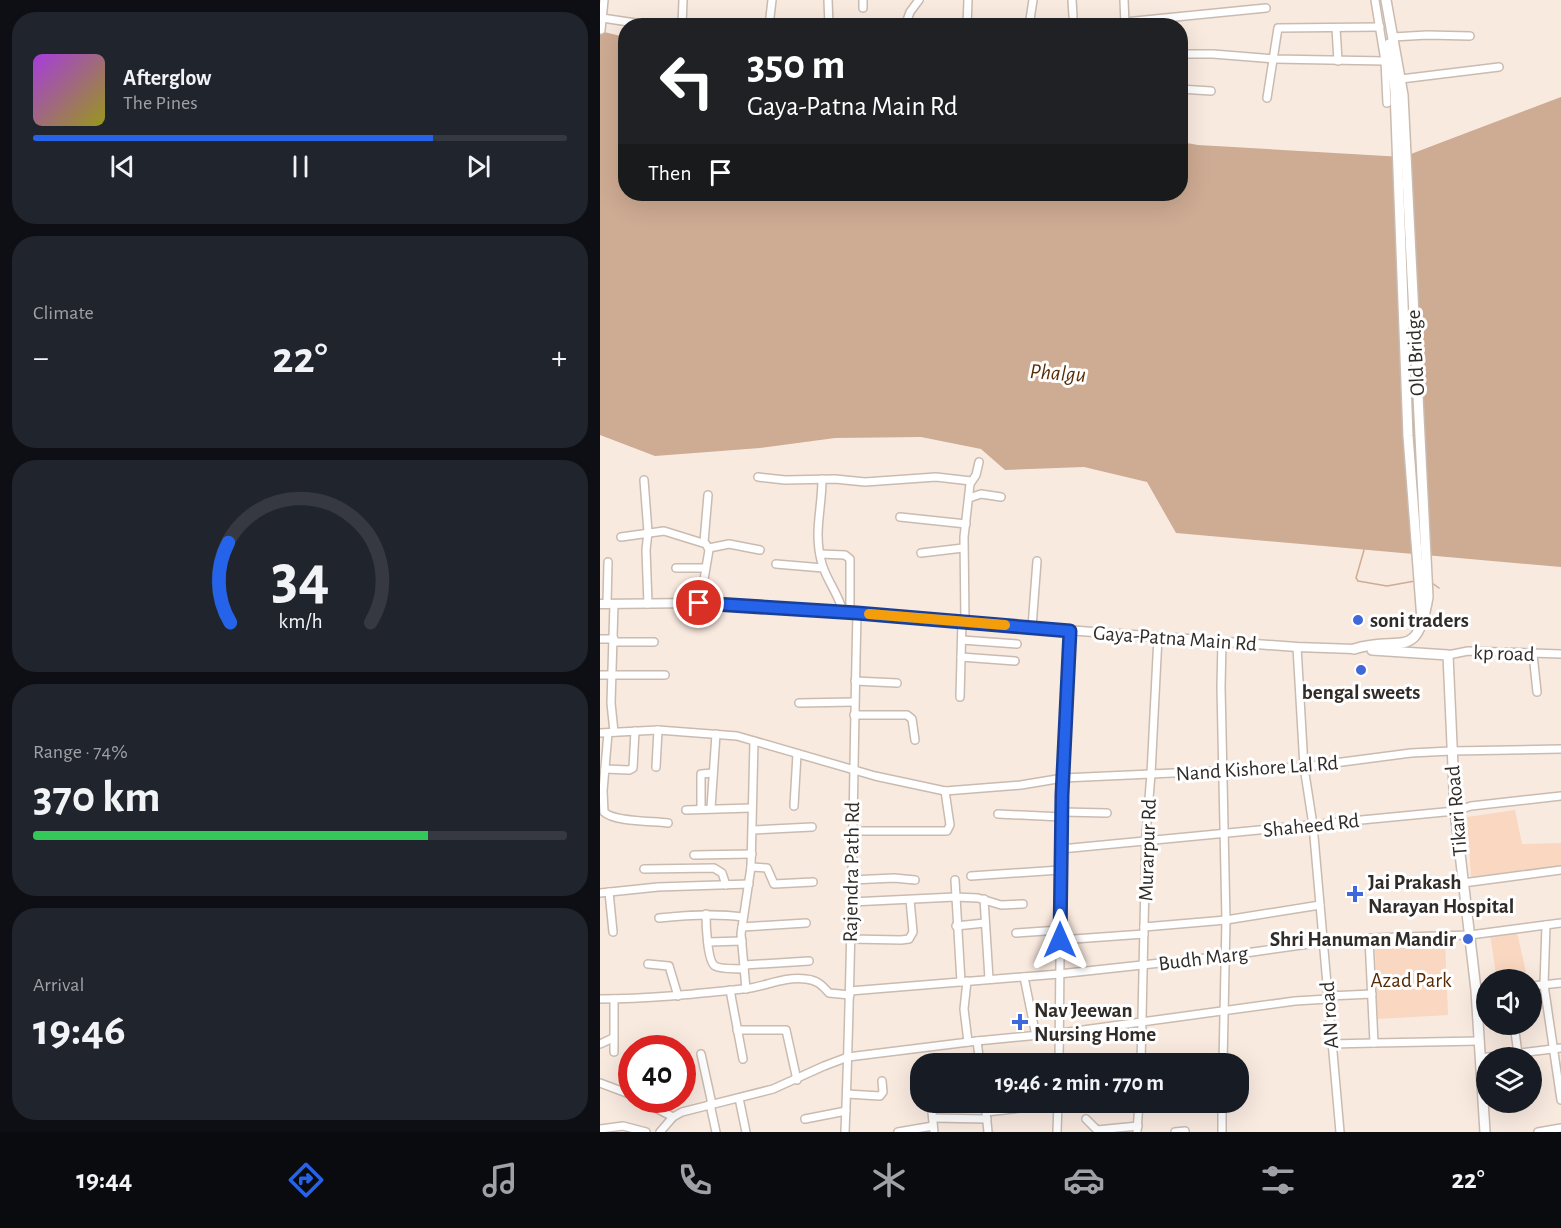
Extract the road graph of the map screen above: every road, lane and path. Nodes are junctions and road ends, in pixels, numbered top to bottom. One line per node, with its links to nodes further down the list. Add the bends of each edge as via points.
1 (604, 0): 15 (street)
2 (684, 0): 16 (street)
3 (772, 0): 17 (street)
4 (828, 0): 18 (street)
5 (919, 0): 19 (street)
6 (968, 0): 20 (street)
7 (1033, 0): 21 (street)
8 (1072, 0): 14 (street)
9 (1124, 0): 22 (street)
10 (1375, 0): 25 (street)
11 (1381, 0): 40 (highway)
12 (1386, 0): 29 (highway)
13 (1266, 8): 23 (street)
14 (1073, 16)
15 (602, 18): 24 (street); 27 (street)
16 (683, 18)
17 (771, 18)
18 (829, 18)
19 (908, 18)
20 (967, 18)
21 (1030, 18)
22 (1125, 18)
23 (1178, 18)
24 (618, 20)
25 (1380, 27): 26 (street); 33 (street)
26 (1336, 28): 31 (street, via 1278,28); 32 (street)
27 (601, 30)
28 (1470, 36): 29 (street)
29 (1394, 37): 35 (highway)
30 (1188, 54): 31 (street)
31 (1274, 59): 32 (street); 38 (street)
32 (1338, 61): 33 (street)
33 (1384, 61): 39 (street)
34 (1499, 67): 35 (street)
35 (1401, 78): 40 (highway)
36 (1188, 90): 37 (street)
37 (1211, 91)
38 (1267, 98)
39 (1387, 103)
40 (1400, 111): 79 (highway, Old Bridge, via 1424,598 1422,622 1416,636 1407,643)
41 (979, 462): 45 (street)
42 (758, 477): 43 (street)
43 (822, 479): 45 (street, via 875,482 936,477); 57 (street, via 817,530)
44 (644, 480): 51 (street)
45 (971, 481): 48 (street)
46 (708, 495): 53 (street)
47 (1001, 497): 48 (street, via 981,494)
48 (969, 498): 50 (street)
49 (900, 517): 50 (street)
50 (966, 524): 54 (street)
51 (648, 532): 52 (street); 53 (street, via 669,531); 66 (street)
52 (621, 537)
53 (706, 545): 55 (street); 62 (street)
54 (963, 548): 56 (street); 68 (street)
55 (760, 550)
56 (921, 553)
57 (820, 554): 63 (street); 67 (street, Rajendra Path Rd, via 845,555 850,559)
58 (1037, 561): 69 (street)
59 (608, 562): 65 (street)
60 (776, 564): 63 (street)
61 (676, 568): 62 (street)
62 (705, 568): 64 (street)
63 (824, 568): 67 (street)
64 (699, 603): 66 (main road, Gaya-Patna Main Rd); 67 (main road, Gaya-Patna Main Rd)
65 (607, 604): 66 (main road, Gaya-Patna Main Rd); 74 (street)
66 (648, 604)
67 (850, 612): 68 (main road, Gaya-Patna Main Rd); 88 (street, Rajendra Path Rd)
68 (963, 621): 69 (main road, Gaya-Patna Main Rd); 73 (street)
69 (1032, 627): 70 (main road, Gaya-Patna Main Rd)
70 (1070, 631): 71 (main road, Gaya-Patna Main Rd); 111 (street)
71 (1158, 637): 75 (main road, Gaya-Patna Main Rd); 110 (street, Murarpur Rd)
72 (600, 639): 74 (street)
73 (962, 640): 77 (street); 83 (street)
74 (614, 641): 76 (street); 86 (street)
75 (1222, 641): 78 (main road, Gaya-Patna Main Rd); 108 (street)
76 (654, 642)
77 (1017, 644)
78 (1297, 647): 79 (main road, Gaya-Patna Main Rd); 105 (street, AN road)
79 (1354, 649): 82 (highway)
80 (1533, 654): 81 (street, kp road); 82 (street, kp road, via 1468,651); 90 (street)
81 (1561, 654)
82 (1448, 655): 102 (highway, Tikari Road)
83 (962, 657): 84 (street); 91 (street)
84 (1015, 662)
85 (600, 675): 86 (street)
86 (612, 675): 87 (street); 97 (street)
87 (665, 675)
88 (855, 681): 89 (street); 92 (street, Rajendra Path Rd)
89 (897, 682)
90 (1537, 692)
91 (960, 697)
92 (854, 702): 93 (street); 94 (street, Rajendra Path Rd)
93 (800, 703)
94 (854, 715): 99 (street, via 908,715); 107 (street, Rajendra Path Rd)
95 (658, 730): 96 (street, Nand Kishore Lal Rd); 98 (street, Nand Kishore Lal Rd); 104 (street)
96 (635, 731): 97 (street, Nand Kishore Lal Rd); 106 (street, via 633,768)
97 (607, 733): 106 (street)
98 (716, 734): 100 (street, Nand Kishore Lal Rd); 109 (street)
99 (915, 740)
100 (754, 741): 103 (street, Nand Kishore Lal Rd); 116 (street)
101 (1561, 749): 102 (street, Nand Kishore Lal Rd)
102 (1451, 751): 105 (street, Nand Kishore Lal Rd); 119 (highway, Tikari Road)
103 (797, 753): 107 (street, Nand Kishore Lal Rd); 114 (street)
104 (656, 767)
105 (1304, 767): 108 (street, Nand Kishore Lal Rd); 125 (street, AN road)
106 (605, 769): 123 (street)
107 (852, 770): 112 (street, Nand Kishore Lal Rd); 128 (street, Rajendra Path Rd)
108 (1224, 771): 110 (street, Nand Kishore Lal Rd); 129 (street)
109 (713, 773): 115 (street); 117 (street, via 701,774)
110 (1151, 774): 111 (street, Nand Kishore Lal Rd); 130 (street, Murarpur Rd)
111 (1063, 778): 112 (street, Nand Kishore Lal Rd); 122 (street)
112 (945, 791): 128 (street, via 950,825 946,831)
113 (1561, 796): 119 (street, Shaheed Rd)
114 (794, 807)
115 (711, 808): 116 (street); 117 (street)
116 (752, 808): 127 (street)
117 (701, 809): 118 (street)
118 (686, 810)
119 (1455, 811): 125 (street, Shaheed Rd); 143 (highway, Tikari Road)
120 (1107, 813): 122 (street)
121 (998, 814): 122 (street)
122 (1062, 814): 131 (street)
123 (603, 818): 124 (street)
124 (668, 823)
125 (1313, 825): 129 (street, Shaheed Rd); 153 (street, AN road)
126 (812, 827): 127 (street)
127 (753, 830): 132 (street)
128 (852, 831): 139 (street, Rajendra Path Rd)
129 (1225, 834): 130 (street, Shaheed Rd); 157 (street)
130 (1146, 842): 131 (street, Shaheed Rd); 165 (street, Murarpur Rd)
131 (1060, 849): 136 (street)
132 (752, 854): 133 (street); 134 (street)
133 (694, 855)
134 (751, 867): 142 (street, via 767,868 774,884); 144 (street)
135 (644, 869): 145 (street, via 714,868 722,873)
136 (1060, 870): 138 (street); 164 (street)
137 (1561, 870): 143 (street)
138 (971, 876)
139 (851, 880): 140 (street); 151 (street, Rajendra Path Rd)
140 (915, 880)
141 (955, 880): 148 (street)
142 (813, 882)
143 (1463, 883): 168 (highway, Tikari Road)
144 (748, 884): 145 (street); 155 (street)
145 (726, 885): 146 (street)
146 (609, 892): 147 (street); 166 (street)
147 (600, 893)
148 (956, 897): 149 (street); 150 (street); 162 (street)
149 (984, 899): 152 (street, via 1000,905); 160 (street)
150 (910, 900): 151 (street); 170 (street, via 913,932 909,939)
151 (851, 902): 170 (street, Rajendra Path Rd)
152 (1023, 904)
153 (1320, 905): 157 (street); 174 (street, AN road)
154 (706, 914): 155 (street); 156 (street); 173 (street)
155 (743, 916): 163 (street)
156 (658, 918)
157 (1226, 920): 165 (street); 175 (street)
158 (806, 923): 163 (street)
159 (1561, 923): 161 (street, Budh Marg)
160 (985, 924): 162 (street); 183 (street)
161 (1546, 925): 168 (street, Budh Marg); 186 (street)
162 (956, 926): 184 (street)
163 (742, 927): 172 (street)
164 (1060, 930): 167 (street); 171 (street)
165 (1144, 930): 171 (street); 178 (street, Murarpur Rd)
166 (613, 932)
167 (1016, 933)
168 (1470, 934): 169 (street, Budh Marg); 180 (highway, Tikari Road)
169 (1369, 938): 174 (street, Budh Marg); 190 (street)
170 (851, 939): 189 (street, Rajendra Path Rd)
171 (1060, 940): 181 (street)
172 (742, 941): 173 (street); 179 (street)
173 (708, 942): 179 (street, via 714,966)
174 (1323, 942): 175 (street, Budh Marg); 192 (street, AN road)
175 (1225, 956): 178 (street, Budh Marg); 195 (street)
176 (809, 961): 179 (street)
177 (648, 964): 191 (street, via 669,966)
178 (1144, 965): 181 (street, Budh Marg); 196 (street, Murarpur Rd)
179 (744, 967): 187 (street)
180 (1477, 969)
181 (1059, 975): 182 (street, Budh Marg); 198 (street)
182 (1024, 977): 183 (street, Budh Marg); 200 (street)
183 (989, 979): 184 (street, Budh Marg)
184 (964, 981): 189 (street, Budh Marg); 204 (street)
185 (1561, 983): 186 (street)
186 (1544, 985): 209 (street)
187 (746, 989): 188 (street); 189 (street, via 784,978 818,982 829,993)
188 (730, 990): 191 (street); 197 (street)
189 (850, 993): 217 (street, Rajendra Path Rd)
190 (1372, 994): 192 (street); 205 (street)
191 (678, 996): 194 (street)
192 (1328, 997): 195 (street); 207 (street, AN road)
193 (600, 999): 194 (street)
194 (614, 999): 201 (street)
195 (1223, 1011): 196 (street); 215 (street)
196 (1143, 1023): 198 (street); 214 (street, Murarpur Rd)
197 (737, 1030): 218 (street); 219 (street, via 786,1030)
198 (1061, 1034): 200 (street); 213 (street)
199 (1479, 1035): 203 (highway, Tikari Road)
200 (1036, 1036): 202 (street)
201 (613, 1038): 206 (street); 211 (street)
202 (977, 1041): 204 (street); 212 (street)
203 (1479, 1041): 205 (street); 208 (highway, Tikari Road)
204 (968, 1042): 217 (street)
205 (1374, 1043): 207 (street)
206 (600, 1044)
207 (1331, 1044): 254 (street, AN road)
208 (1479, 1047)
209 (1557, 1049): 210 (street); 225 (street)
210 (1542, 1051)
211 (614, 1052)
212 (979, 1053)
213 (1060, 1053)
214 (1142, 1053)
215 (1223, 1053)
216 (700, 1054): 226 (street)
217 (848, 1057): 219 (street); 223 (street, Rajendra Path Rd)
218 (743, 1059)
219 (797, 1080): 224 (street)
220 (882, 1081): 223 (street, via 880,1096)
221 (600, 1083): 222 (street)
222 (618, 1090)
223 (847, 1094): 227 (street, Rajendra Path Rd)
224 (739, 1098): 226 (street); 247 (street)
225 (1561, 1100)
226 (711, 1104): 236 (street); 246 (street)
227 (846, 1112): 237 (street); 248 (street, Rajendra Path Rd)
228 (666, 1113): 236 (street)
229 (987, 1113): 235 (street)
230 (1001, 1113): 235 (street)
231 (1058, 1113): 251 (street)
232 (1139, 1113): 242 (street)
233 (1222, 1113): 253 (street)
234 (1484, 1113): 255 (highway, Tikari Road)
235 (987, 1116): 239 (street); 250 (street)
236 (673, 1117): 245 (street)
237 (805, 1119)
238 (1086, 1119): 242 (street, via 1097,1130)
239 (933, 1125): 249 (street)
240 (1561, 1128): 256 (street)
241 (600, 1129): 244 (street, via 623,1126)
242 (1138, 1129)
243 (1185, 1131): 252 (street)
244 (646, 1132)
245 (660, 1132)
246 (716, 1132)
247 (746, 1132)
248 (845, 1132)
249 (898, 1132)
250 (988, 1132)
251 (1057, 1132)
252 (1174, 1132)
253 (1222, 1132)
254 (1340, 1132)
255 (1485, 1132)
256 (1538, 1132)

